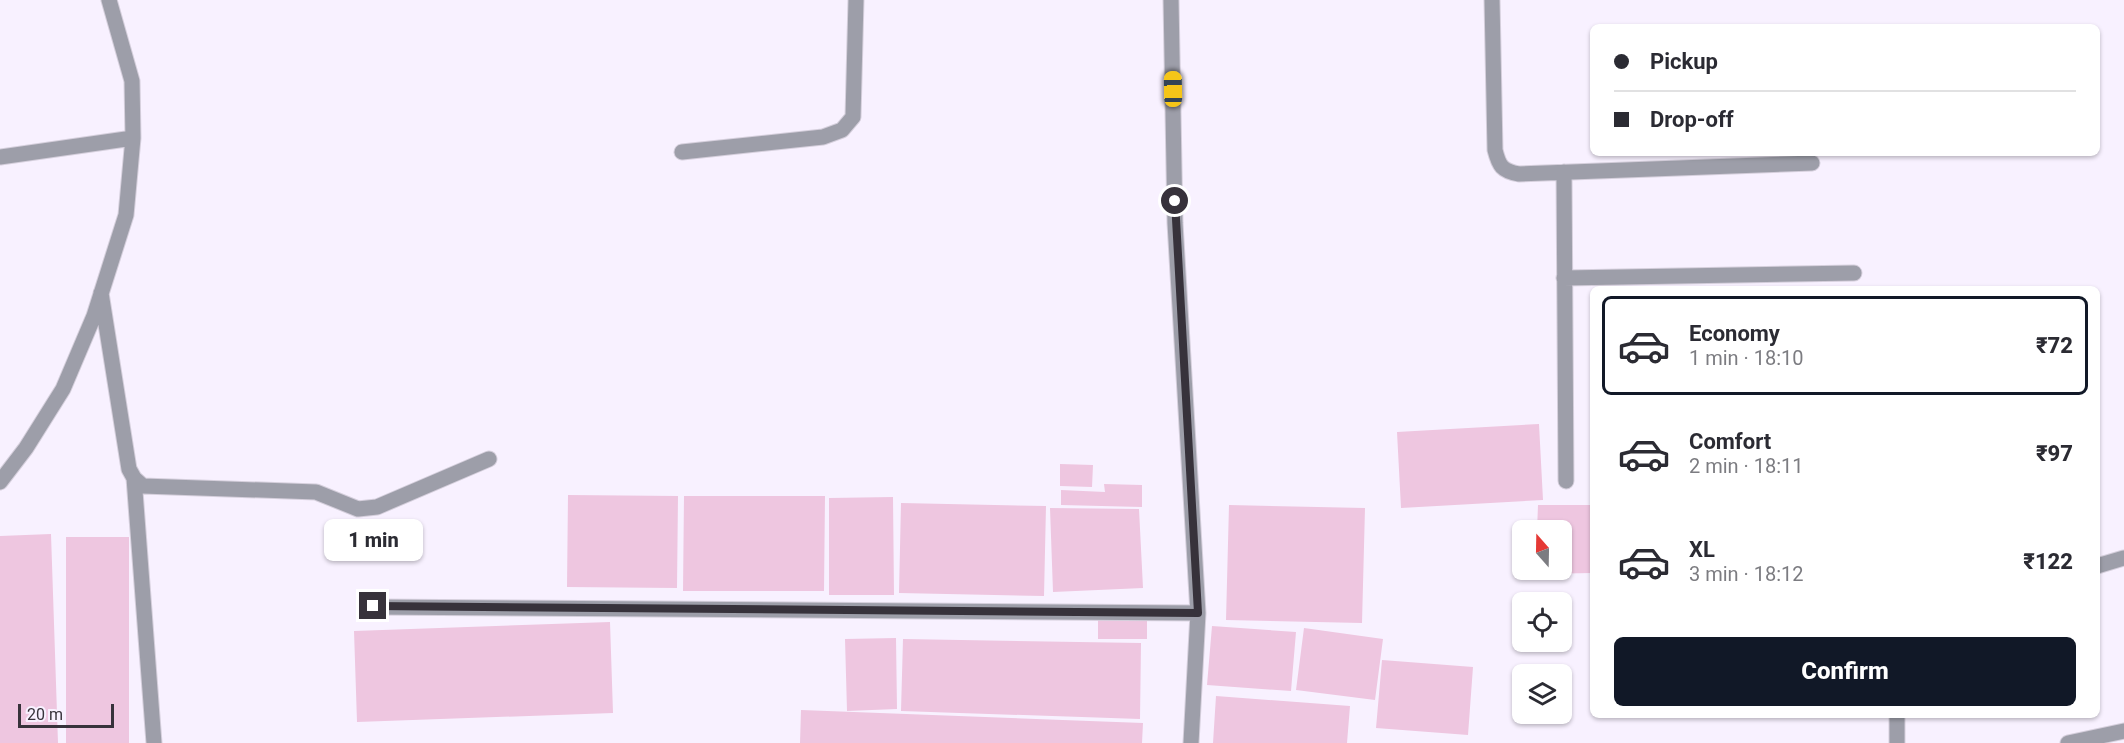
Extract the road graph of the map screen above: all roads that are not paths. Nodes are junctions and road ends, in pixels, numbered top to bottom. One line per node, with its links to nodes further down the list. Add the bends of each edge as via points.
1 (109, 0): 5 (street, via 132,81)
2 (856, 0): 6 (street, via 853,117 842,129 823,137)
3 (1172, 0): 20 (street, via 1175,223)
4 (1492, 0): 9 (street, via 1499,164 1508,172)
5 (133, 138): 7 (street); 12 (street, via 126,215)
6 (682, 152)
7 (0, 158)
8 (1812, 163): 9 (street)
9 (1564, 172): 11 (street)
10 (1854, 273): 11 (street)
11 (1564, 278): 15 (street)
12 (101, 293): 14 (street, via 129,469); 16 (street, via 63,389)
13 (489, 459): 14 (street, via 377,507 358,509 316,492 142,486)
14 (134, 478): 23 (street)
15 (1566, 481)
16 (0, 482)
17 (2124, 558): 18 (street)
18 (2100, 565)
19 (373, 606): 20 (street)
20 (1198, 613): 24 (street)
21 (1897, 718): 25 (street)
22 (2124, 731): 26 (street)
23 (154, 743)
24 (1191, 743)
25 (1897, 743)
26 (2068, 743)

